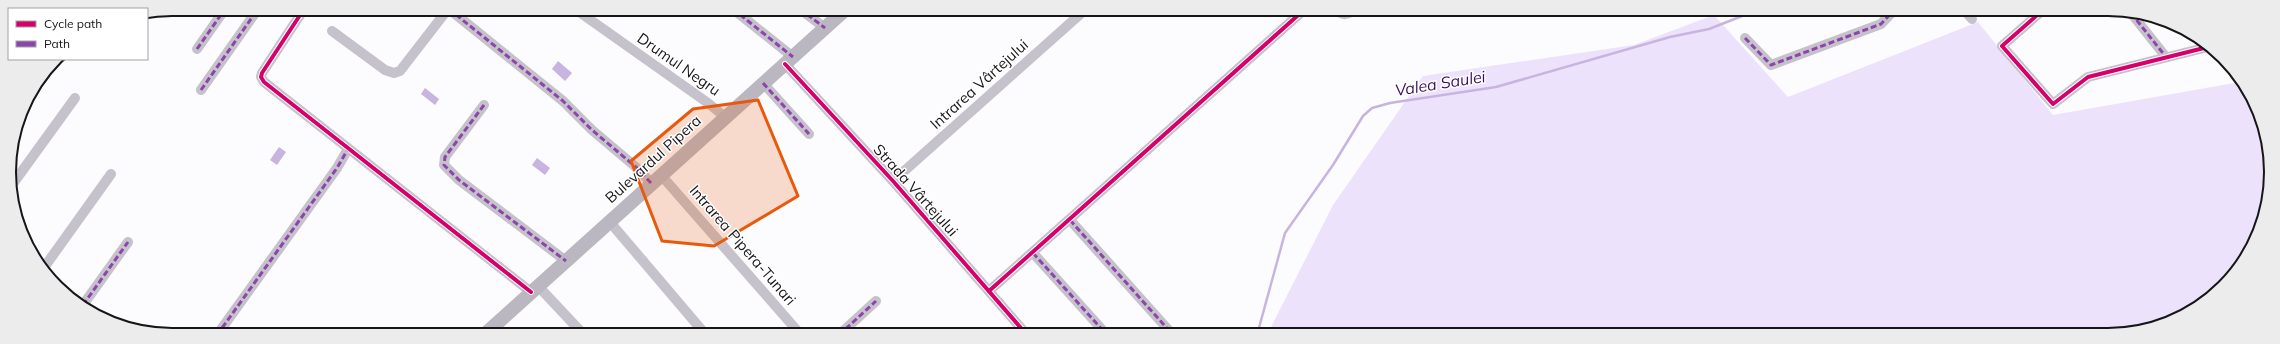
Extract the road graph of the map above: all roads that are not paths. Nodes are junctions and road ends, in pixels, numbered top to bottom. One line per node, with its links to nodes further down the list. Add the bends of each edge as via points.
1 (220, 16): 21 (street)
2 (253, 16): 25 (street)
3 (299, 16): 30 (street, via 262,73 262,77 264,82)
4 (443, 16): 18 (street, via 400,71 394,73 385,70)
5 (457, 16): 33 (street, Intrarea Pipera-Tunari, via 563,101 592,130 637,168)
6 (585, 16): 28 (street, Drumul Negru)
7 (741, 16): 23 (street, Strada Vârtejului)
8 (809, 16): 17 (street)
9 (838, 16): 17 (main road, Bulevardul Pipera)
10 (1078, 16): 34 (street, Intrarea Vârtejului)
11 (1297, 16): 35 (street)
12 (1888, 16): 19 (street, via 1881,24 1771,64)
13 (1969, 16): 16 (street)
14 (2036, 16): 22 (street, via 2002,46 2053,104 2088,77)
15 (2135, 18): 22 (street)
16 (1972, 19)
17 (825, 28): 23 (main road, Bulevardul Pipera)
18 (332, 31)
19 (1745, 38)
20 (2203, 48): 22 (street)
21 (198, 49)
22 (2166, 57)
23 (789, 60): 24 (main road, Bulevardul Pipera); 34 (street, Strada Vârtejului)
24 (763, 83): 28 (main road, Bulevardul Pipera); 29 (street)
25 (201, 90)
26 (75, 98): 32 (street)
27 (484, 105): 39 (street, via 445,157 444,165 459,180)
28 (726, 117): 33 (main road, Bulevardul Pipera)
29 (809, 134)
30 (348, 149): 41 (street, via 496,263); 45 (street)
31 (111, 174): 40 (street)
32 (16, 179)
33 (656, 179): 36 (main road, Bulevardul Pipera); 49 (street, Intrarea Pipera-Tunari)
34 (893, 181): 42 (street, Strada Vârtejului)
35 (1070, 220): 38 (street); 53 (street)
36 (609, 221): 39 (main road, Bulevardul Pipera); 48 (street)
37 (128, 242): 44 (street)
38 (1033, 253): 42 (street); 52 (street)
39 (566, 260): 41 (main road, Bulevardul Pipera)
40 (46, 265)
41 (534, 289): 46 (main road, Bulevardul Pipera); 47 (street)
42 (989, 292): 51 (street, Strada Vârtejului)
43 (876, 301): 50 (street)
44 (85, 302)
45 (222, 328)
46 (492, 328)
47 (576, 328)
48 (700, 328)
49 (794, 328)
50 (847, 328)
51 (1021, 328)
52 (1101, 328)
53 (1166, 328)

